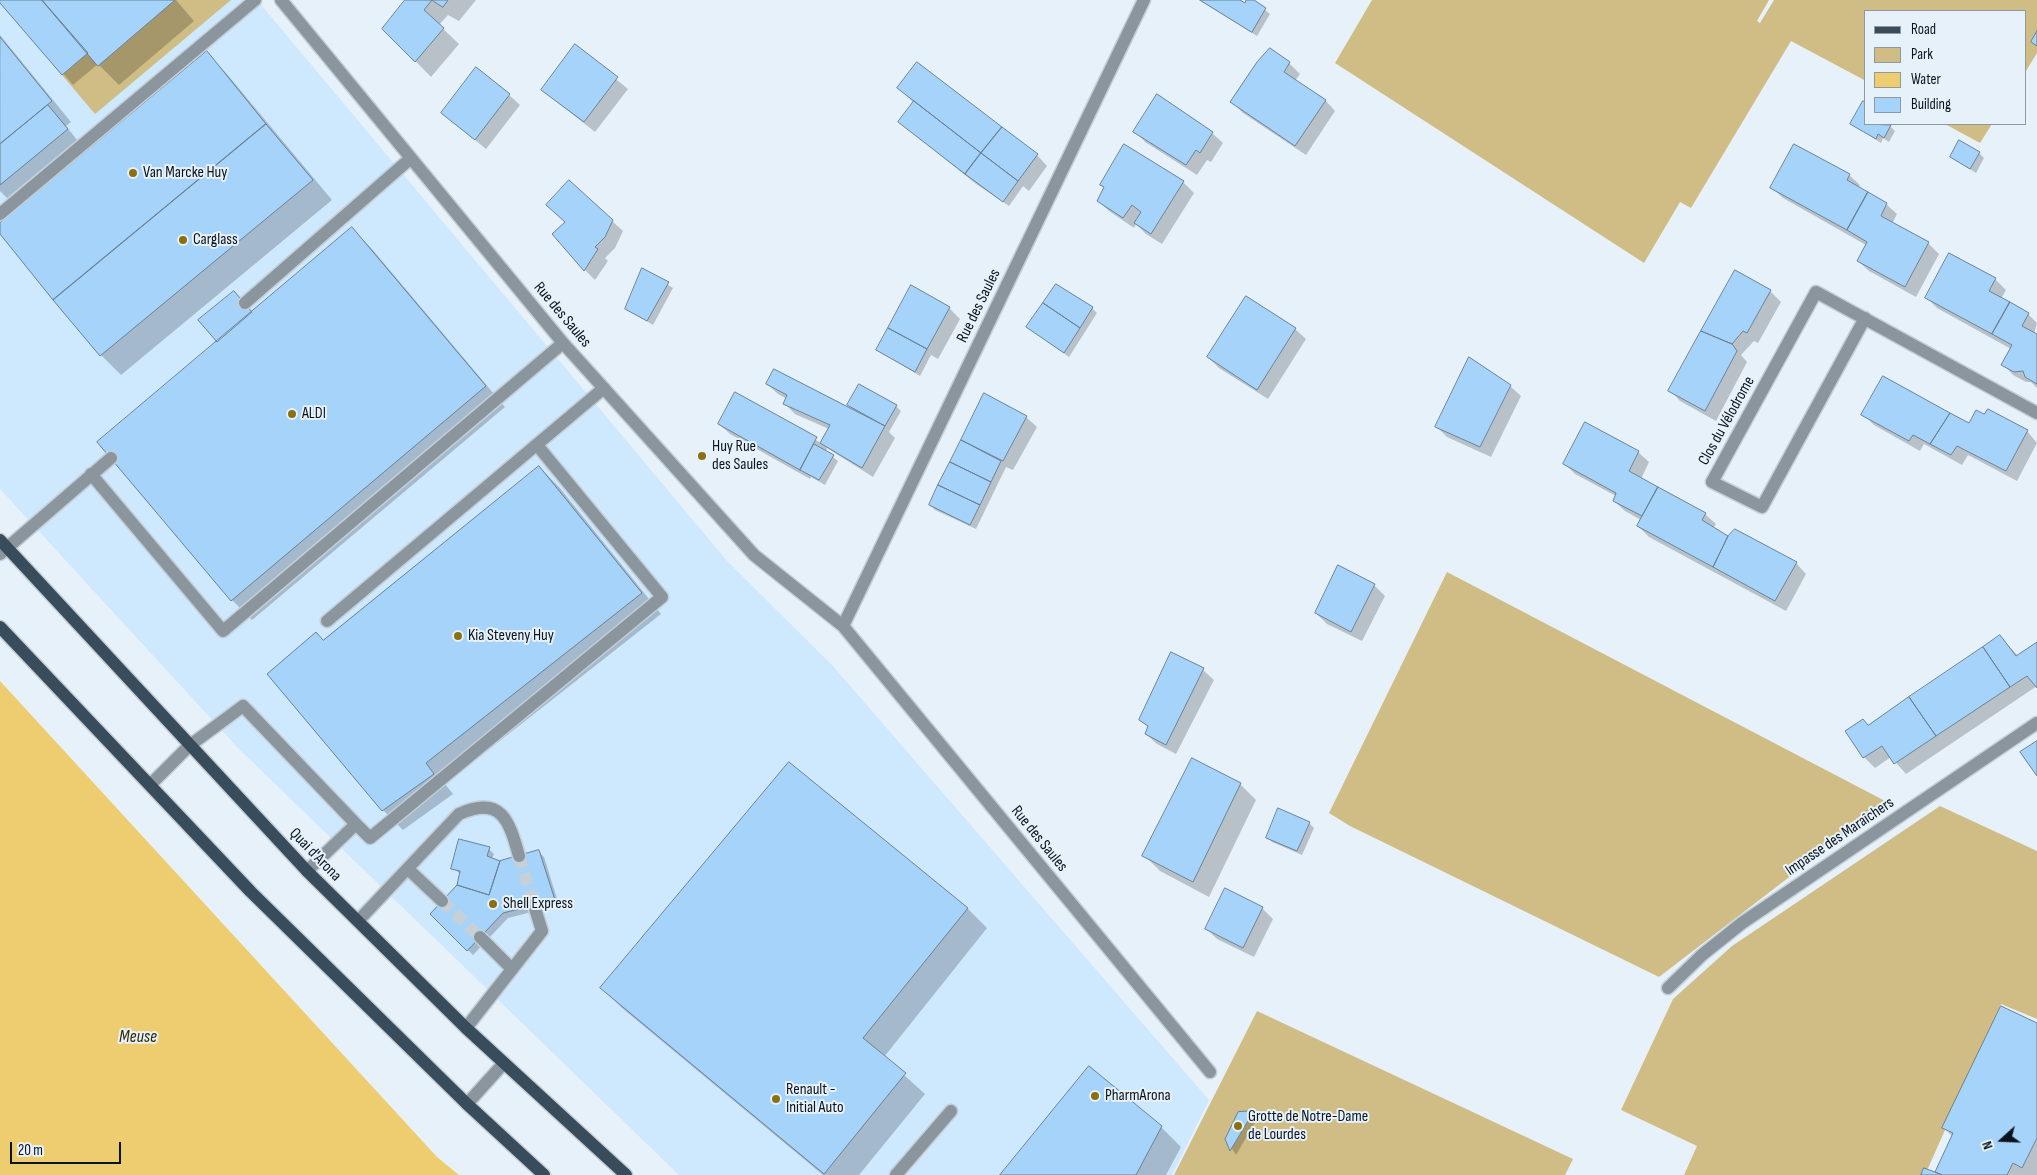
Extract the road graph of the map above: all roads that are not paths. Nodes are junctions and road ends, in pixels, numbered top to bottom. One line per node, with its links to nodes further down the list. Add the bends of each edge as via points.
1 (255, 0): 5 (street)
2 (281, 0): 4 (street, Rue des Saules)
3 (1144, 0): 16 (street, Rue des Saules)
4 (411, 158): 6 (street); 8 (street, Rue des Saules)
5 (0, 214)
6 (245, 303)
7 (1865, 318): 7 (street, Clos du Vélodrome, via 1762,507 1712,482 1816,292); 10 (street, Clos du Vélodrome)
8 (563, 342): 9 (street, Rue des Saules); 13 (street, via 223,631)
9 (604, 388): 11 (street); 16 (street, Rue des Saules, via 754,555)
10 (2037, 414)
11 (537, 445): 15 (street); 21 (street, via 662,597 370,838)
12 (111, 458): 13 (street)
13 (91, 474): 14 (street)
14 (2, 547): 19 (main road, Quai d'Arona)
15 (327, 621)
16 (844, 626): 33 (street, Rue des Saules)
17 (0, 628): 20 (main road)
18 (2037, 723): 30 (street, Impasse des Maraîchers, via 1742,923)
19 (189, 746): 20 (street); 21 (street, via 243,706); 24 (main road, Quai d'Arona)
20 (150, 784): 34 (main road, via 252,892)
21 (356, 824): 24 (street)
22 (519, 856): 23 (street, via 511,827 502,814 475,806 459,814)
23 (408, 868): 25 (street); 27 (street)
24 (307, 871): 27 (main road, Quai d'Arona)
25 (442, 901)
26 (534, 905): 29 (street, via 542,931)
27 (358, 921): 31 (main road, Quai d'Arona)
28 (480, 937): 29 (street)
29 (512, 969): 31 (street)
30 (1668, 988)
31 (466, 1028): 32 (main road, Quai d'Arona)
32 (504, 1063): 34 (street); 37 (main road, Quai d'Arona)
33 (1210, 1072)
34 (467, 1104): 36 (main road)
35 (951, 1112): 38 (street)
36 (544, 1175)
37 (626, 1175)
38 (896, 1175)

